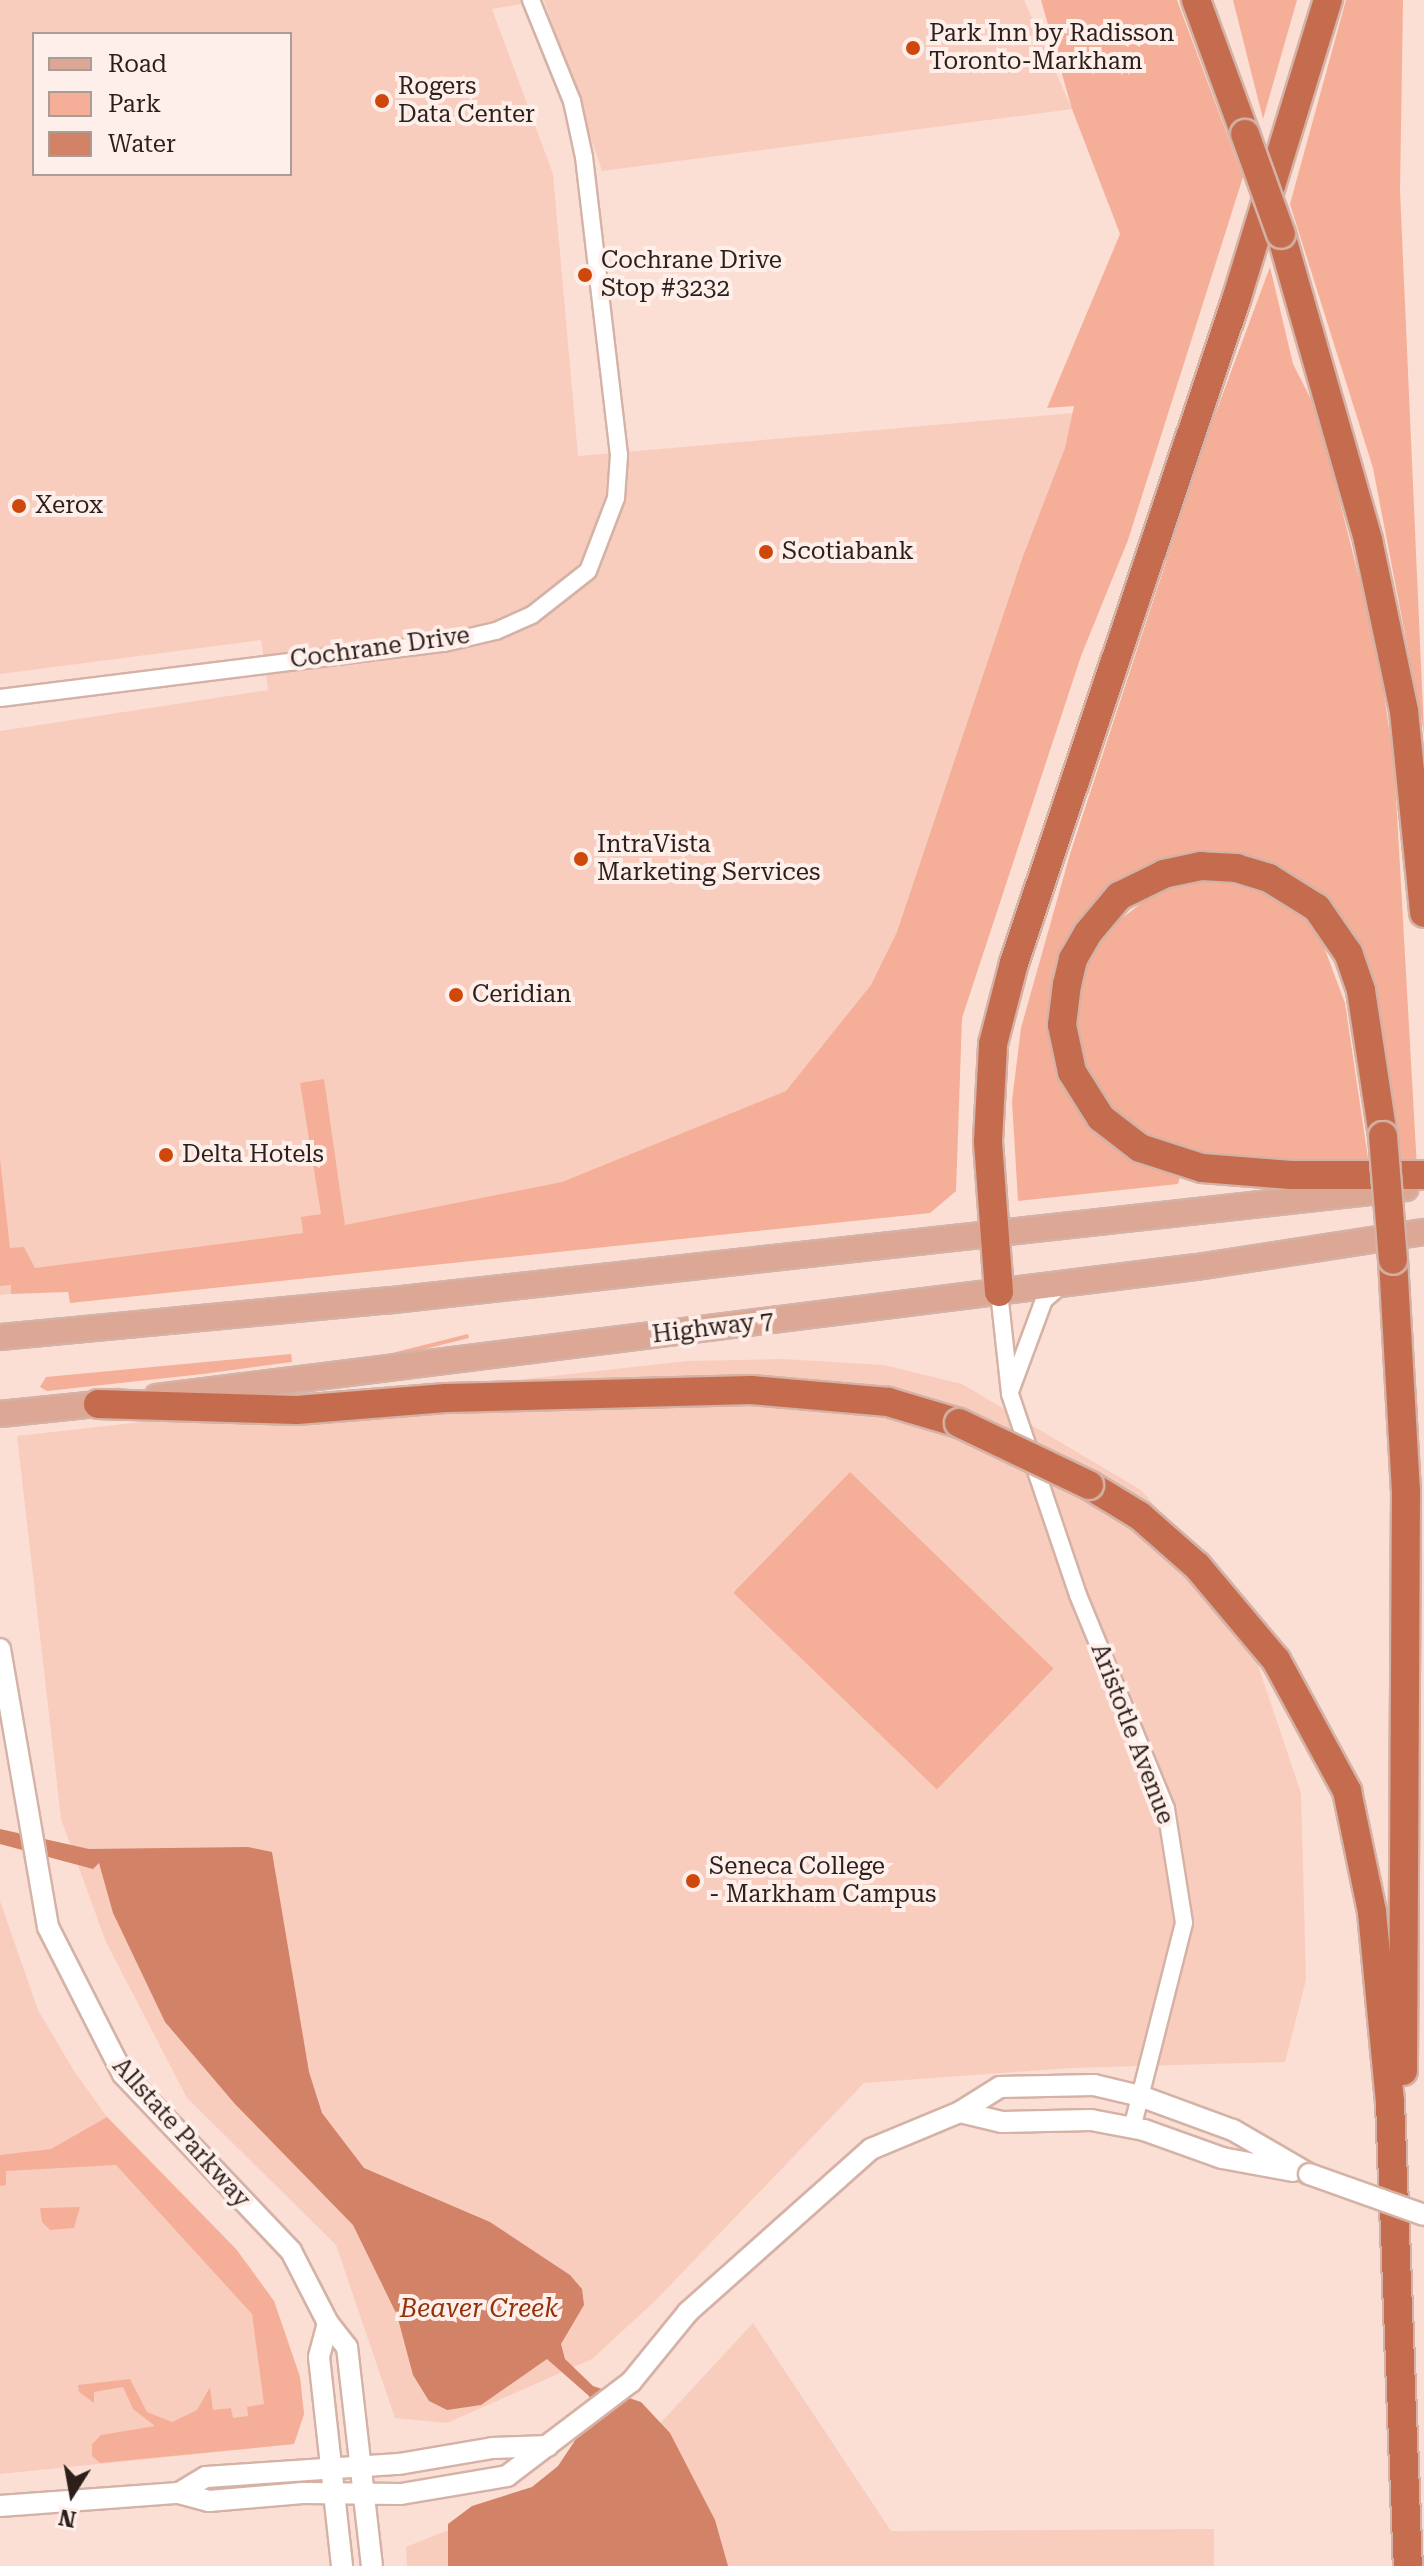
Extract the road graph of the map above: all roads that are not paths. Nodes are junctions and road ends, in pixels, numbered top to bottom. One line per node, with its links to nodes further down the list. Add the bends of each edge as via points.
1 (531, 0): 6 (street, Cochrane Drive, via 572,101 584,157 619,455 616,498 588,571 532,615 496,631 444,643)
2 (1196, 0): 5 (highway)
3 (1209, 0): 5 (highway)
4 (1328, 0): 11 (highway, via 1237,297 1014,963 993,1044 989,1095)
5 (1245, 134): 7 (highway, bridge, via 1281,234 1368,540 1401,695)
6 (0, 698)
7 (1424, 913)
8 (1424, 1175): 24 (highway, bridge, via 1291,1175 1202,1168 1140,1148 1101,1118 1072,1072 1062,1025 1073,959 1088,933 1119,896 1164,874 1201,866 1237,868 1269,878 1317,908 1348,953 1361,990 1383,1136 1393,1260 1406,1491)
9 (1424, 1186): 11 (main road)
10 (1424, 1232): 12 (main road, Highway 7)
11 (996, 1234): 13 (highway); 14 (main road)
12 (1062, 1284): 13 (main road, Highway 7); 15 (street, via 1044,1300)
13 (999, 1292): 15 (street, Aristotle Avenue); 16 (main road, Highway 7)
14 (0, 1337)
15 (1010, 1394): 19 (street, Aristotle Avenue, via 1078,1595 1166,1809 1184,1923)
16 (98, 1404): 17 (main road, Highway 7); 24 (highway, bridge, via 297,1410 446,1398 751,1390 888,1402 959,1423 1089,1485 1140,1516 1197,1566 1276,1660 1347,1791 1372,1912)
17 (0, 1414)
18 (0, 1649): 25 (street, Allstate Parkway, via 48,1927 81,1999 123,2074 291,2251)
19 (1140, 2096): 20 (street, via 1094,2085 1000,2087); 21 (street, Aristotle Avenue); 22 (street, via 1233,2130)
20 (960, 2112): 21 (street, via 1002,2122 1091,2120); 26 (street, via 871,2149 688,2312 631,2382)
21 (1132, 2128): 22 (street, via 1222,2158)
22 (1309, 2174): 23 (street, bridge)
23 (1424, 2215)
24 (1401, 2319): 35 (highway)
25 (328, 2323): 27 (street, Allstate Parkway, via 350,2357); 28 (street, via 319,2357)
26 (548, 2446): 27 (street); 31 (street, via 507,2476 443,2490)
27 (362, 2466): 28 (street); 31 (street, Allstate Parkway)
28 (331, 2468): 29 (street, via 206,2477); 30 (street)
29 (179, 2493): 30 (street, via 209,2501); 32 (street)
30 (334, 2494): 31 (street); 33 (street)
31 (365, 2494): 34 (street, Allstate Parkway)
32 (0, 2506)
33 (342, 2566)
34 (372, 2566)
35 (1408, 2566)

